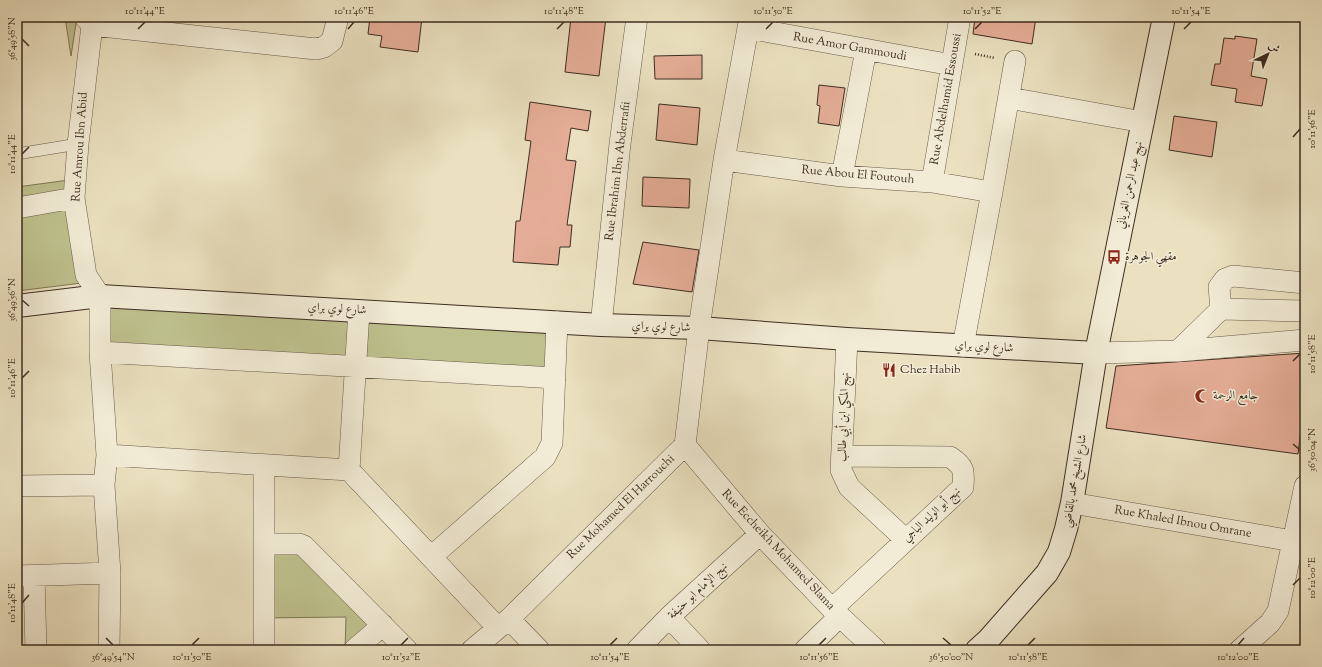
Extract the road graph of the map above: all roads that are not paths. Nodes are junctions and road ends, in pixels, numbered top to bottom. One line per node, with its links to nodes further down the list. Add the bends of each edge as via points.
1 (338, 17): 5 (street, via 332,41 316,49)
2 (637, 17): 27 (street, Rue Ibrahim Ibn Abderrafii, via 620,144)
3 (960, 17): 8 (street, Rue Abdelhamid Essoussi)
4 (1164, 17): 11 (street, نهج عبد الرحمن الغرياني)
5 (90, 20): 12 (street, Rue Amrou Ibn Abid)
6 (749, 22): 7 (street, Rue Amor Gammoudi); 14 (street, Rue Mohamed El Harrouchi)
7 (866, 50): 8 (street, Rue Amor Gammoudi); 15 (street)
8 (953, 58): 16 (street, Rue Abdelhamid Essoussi)
9 (1015, 62): 10 (street)
10 (1009, 98): 11 (street); 17 (street)
11 (1143, 122): 34 (street, نهج عبد الرحمن الغرياني)
12 (78, 144): 13 (lane); 18 (street, Rue Amrou Ibn Abid)
13 (17, 154)
14 (724, 160): 15 (street, Rue Abou El Foutouh); 28 (street, Rue Mohamed El Harrouchi)
15 (842, 176): 16 (street, Rue Abou El Foutouh)
16 (932, 182): 17 (street, Rue Abou El Foutouh)
17 (992, 192): 31 (street)
18 (74, 198): 19 (street); 21 (street, Rue Amrou Ibn Abid, via 86,275)
19 (17, 208)
20 (1305, 283): 23 (street, via 1233,276 1225,279 1219,287)
21 (100, 296): 22 (street, شارع لوي براي); 24 (street, شارع لوي براي); 33 (street)
22 (17, 306)
23 (1221, 309): 25 (street); 32 (street)
24 (359, 311): 26 (street, شارع لوي براي); 35 (street)
25 (1305, 311)
26 (557, 322): 27 (street, شارع لوي براي); 36 (street)
27 (601, 325): 28 (street, شارع لوي براي)
28 (699, 328): 29 (street, شارع لوي براي); 37 (street, Rue Mohamed El Harrouchi)
29 (847, 339): 31 (street, شارع لوي براي); 39 (street, نهج المكي ابن أبي طالب)
30 (1305, 340): 32 (street, شارع لوي براي)
31 (963, 346): 34 (street, شارع لوي براي)
32 (1178, 351): 34 (street, شارع لوي براي)
33 (100, 352): 35 (street); 38 (street)
34 (1096, 353): 45 (street, شارع الشيخ محمد بالقاضي)
35 (357, 367): 36 (street); 41 (street)
36 (555, 378): 50 (street, via 552,443 545,456)
37 (685, 445): 46 (street, Rue Eccheikh Mohamed Slama); 55 (street, Rue Mohamed El Harrouchi)
38 (107, 455): 40 (street); 42 (street)
39 (843, 456): 47 (street, نهج المكي ابن أبي طالب, via 841,470 849,487); 47 (street, نهج أبو الوليد الباجي, via 950,457 958,462 964,471 964,487)
40 (264, 465): 41 (street); 49 (street)
41 (349, 470): 50 (street)
42 (104, 485): 43 (street); 51 (street)
43 (17, 486)
44 (1305, 486): 48 (street)
45 (1072, 503): 48 (street, Rue Khaled Ibnou Omrane); 57 (street, شارع الشيخ محمد بالقاضي, via 1059,552 1047,573)
46 (760, 534): 53 (street, Rue Eccheikh Mohamed Slama); 54 (street, نهج الإمام ابو حنيفة)
47 (906, 540): 53 (street, نهج أبو الوليد الباجي)
48 (1293, 541): 69 (street, via 1278,611 1270,623)
49 (264, 544): 56 (street, via 304,546); 60 (street)
50 (431, 557): 55 (street)
51 (110, 573): 52 (street); 59 (street)
52 (25, 576): 58 (street)
53 (836, 613): 67 (street, نهج أبو الوليد الباجي); 68 (street, Rue Eccheikh Mohamed Slama)
54 (669, 617): 65 (street, نهج الإمام ابو حنيفة); 66 (street)
55 (504, 623): 63 (street, Rue Mohamed El Harrouchi); 64 (street)
56 (383, 625): 61 (street); 62 (street)
57 (987, 647)
58 (36, 650)
59 (109, 650)
60 (264, 650)
61 (354, 650)
62 (407, 650)
63 (472, 650)
64 (539, 650)
65 (637, 650)
66 (700, 650)
67 (805, 650)
68 (876, 650)
69 (1240, 650)

